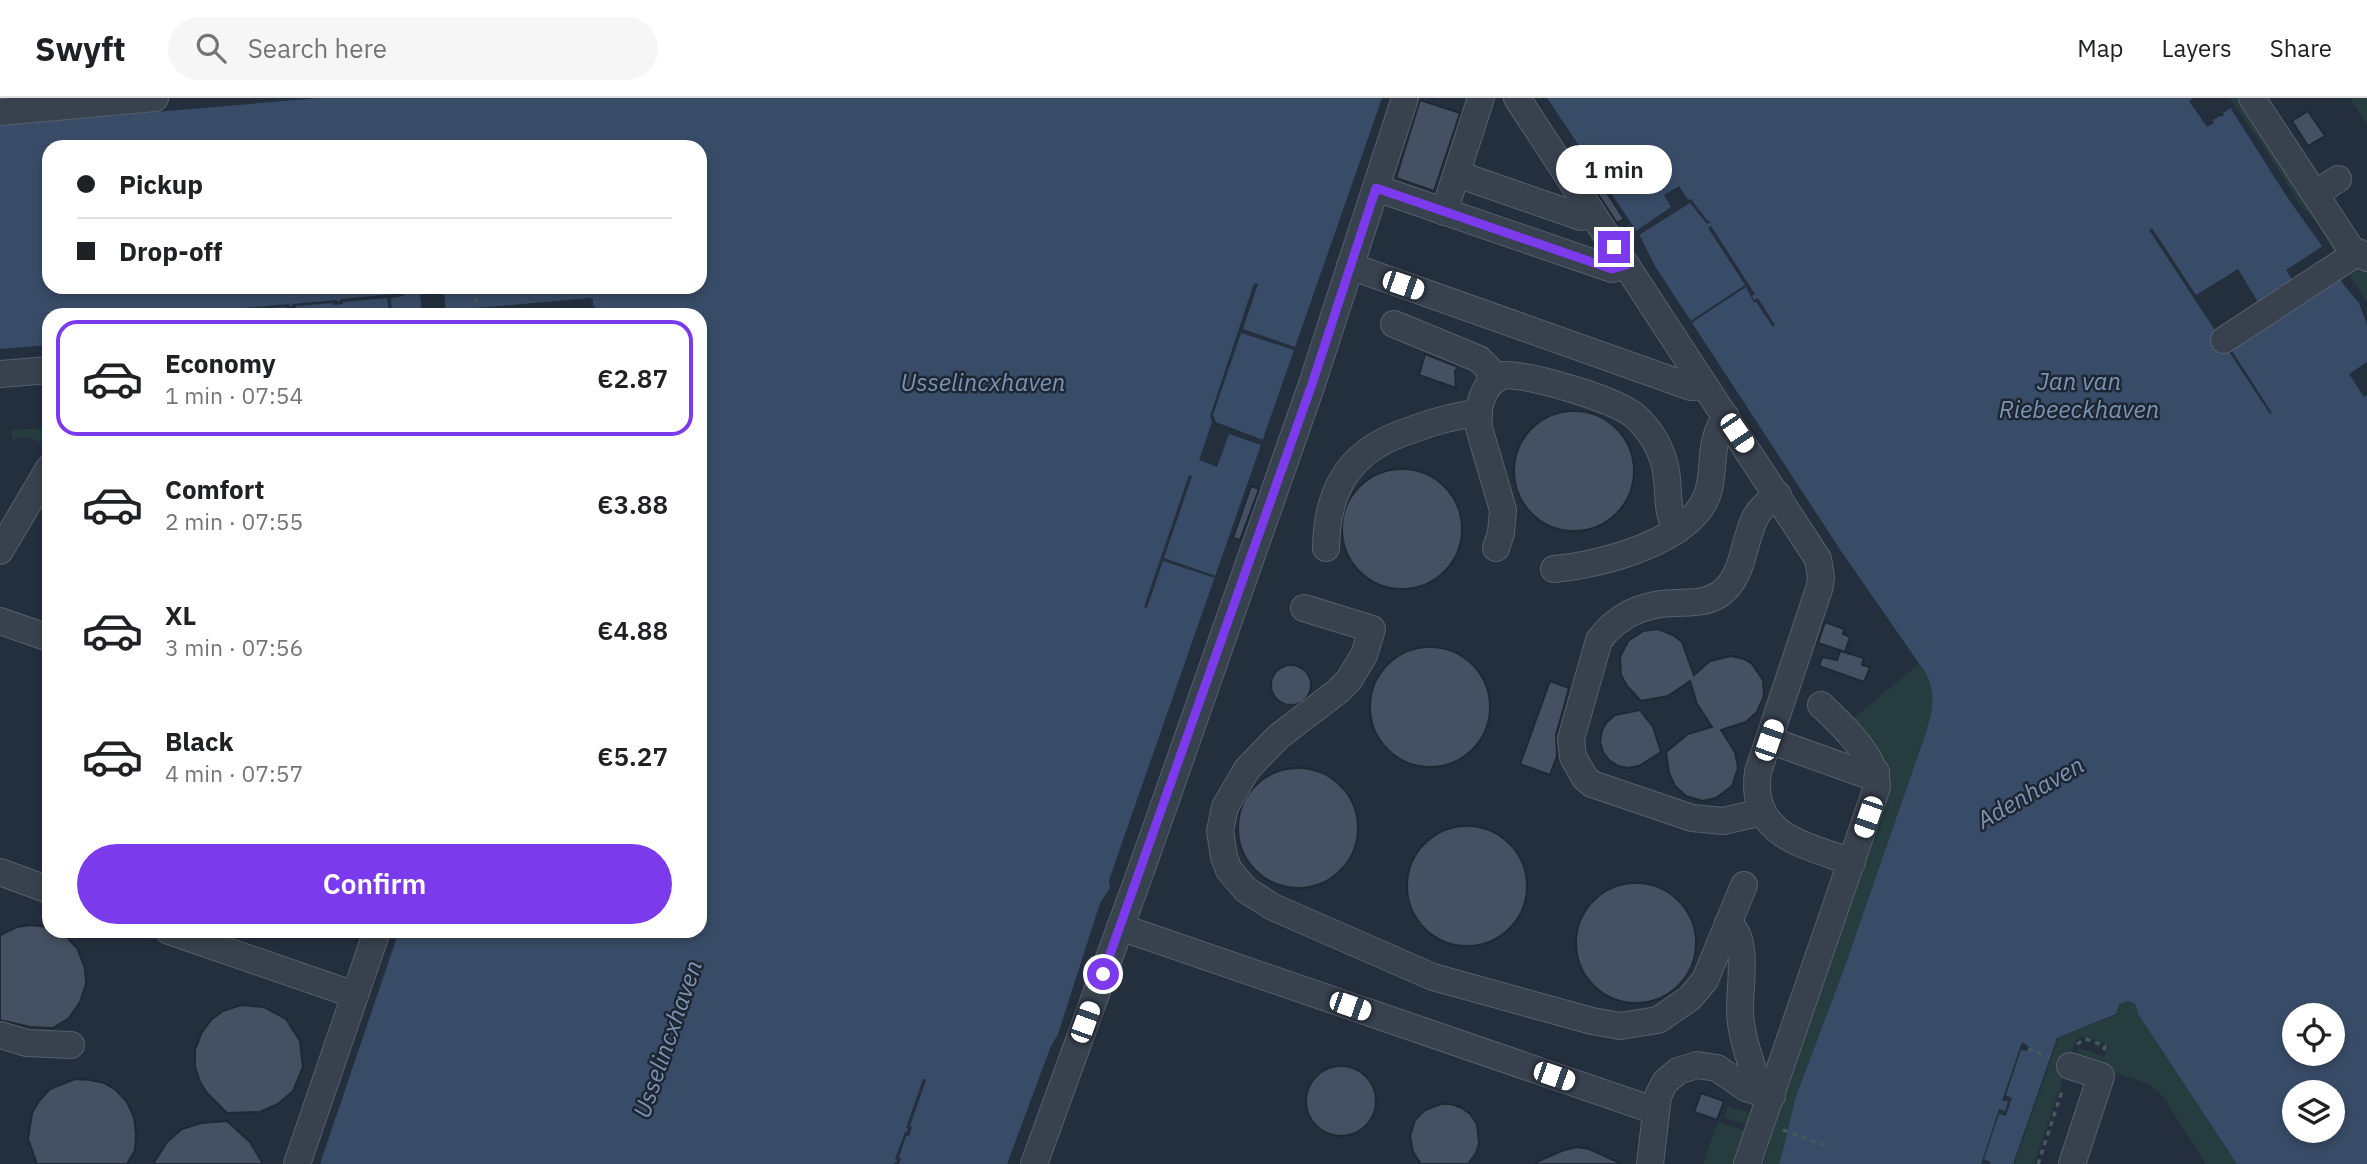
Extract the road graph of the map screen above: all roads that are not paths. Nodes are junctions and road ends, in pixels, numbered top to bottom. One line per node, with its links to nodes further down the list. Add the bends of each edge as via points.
1 (155, 98): 6 (street)
2 (1405, 98): 9 (street)
3 (1482, 98): 7 (street)
4 (1517, 98): 12 (street)
5 (2252, 98): 10 (street)
6 (0, 111)
7 (1457, 174): 11 (street); 12 (street, via 1581,216)
8 (2338, 179): 10 (street)
9 (1376, 188): 11 (street); 15 (street)
10 (2319, 200): 13 (street)
11 (1444, 212): 14 (street, via 1612,269)
12 (1591, 212): 14 (street)
13 (2359, 253): 17 (street)
14 (1626, 265): 21 (street)
15 (1350, 266): 21 (street, via 1691,387); 43 (street)
16 (1394, 324): 20 (street, via 1474,355 1488,368)
17 (2224, 340)
18 (42, 371): 19 (street)
19 (0, 374)
20 (1492, 381): 22 (street); 26 (street, via 1504,375 1539,380 1615,404 1635,416 1660,450 1668,477 1669,510)
21 (1705, 386): 23 (street)
22 (1479, 413): 27 (street, via 1432,421 1366,450 1335,495); 28 (street, via 1479,428 1503,510)
23 (1726, 417): 25 (street); 26 (street, via 1715,435 1709,490 1689,522)
24 (42, 480): 29 (street)
25 (1778, 495): 35 (street, via 1814,551 1821,577); 37 (street, via 1755,518 1728,587 1701,602 1652,606 1630,613 1608,629 1599,640 1571,739 1576,765 1592,784 1692,818 1723,821)
26 (1677, 530): 30 (street, via 1614,558)
27 (1326, 548)
28 (1496, 548)
29 (0, 551)
30 (1554, 569)
31 (1304, 608): 42 (street, via 1372,629 1349,680 1270,745 1247,769 1225,807 1220,831 1224,857 1246,890 1273,907 1433,976 1620,1026 1658,1020 1690,998 1704,980)
32 (0, 621): 33 (street)
33 (42, 636)
34 (1821, 705): 36 (street, via 1845,728)
35 (1769, 740): 36 (street, via 1864,774); 37 (street, via 1757,782)
36 (1876, 772): 38 (street, via 1876,794)
37 (1763, 812): 38 (street, via 1785,837)
38 (1852, 862): 50 (street)
39 (0, 872): 41 (street)
40 (1744, 886): 42 (street)
41 (42, 887)
42 (1728, 923): 50 (street, via 1741,942 1742,1030)
43 (1120, 927): 51 (street); 53 (street)
44 (189, 938): 46 (street)
45 (375, 938): 46 (street)
46 (355, 995): 52 (street)
47 (0, 1035): 48 (street, via 27,1043)
48 (71, 1045)
49 (2061, 1062): 56 (street, via 2101,1076)
50 (1768, 1108): 51 (street, via 1717,1068 1697,1065 1678,1071 1665,1082); 55 (street)
51 (1656, 1111): 54 (street)
52 (297, 1164)
53 (1034, 1164)
54 (1650, 1164)
55 (1747, 1164)
56 (2072, 1164)

